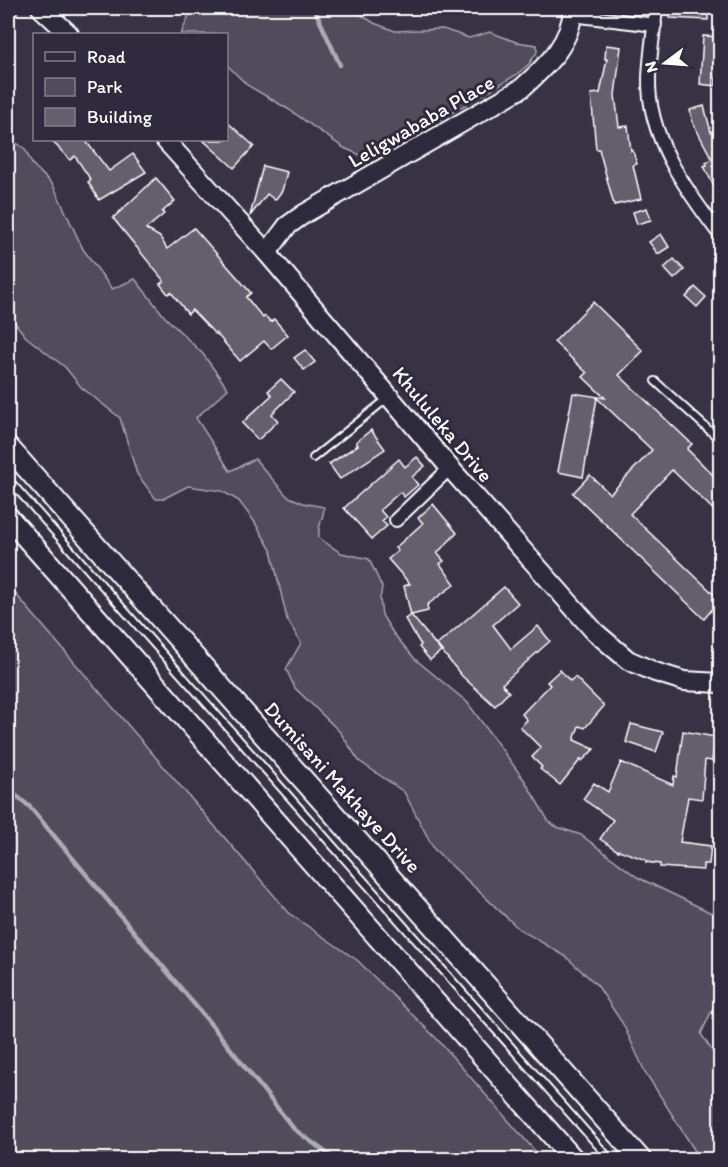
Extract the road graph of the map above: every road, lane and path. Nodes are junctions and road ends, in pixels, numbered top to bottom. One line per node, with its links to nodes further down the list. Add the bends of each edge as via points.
1 (15, 8): 5 (lane)
2 (40, 8): 7 (street)
3 (656, 8): 6 (street)
4 (573, 11): 6 (street); 10 (street, Leligwababa Place, via 566,39 550,62 522,88 304,214 287,226)
5 (8, 16)
6 (655, 25): 9 (street, via 649,78 659,134 672,164)
7 (68, 33)
8 (166, 141): 10 (street, Khululeka Drive)
9 (720, 235)
10 (267, 253): 12 (street, Khululeka Drive)
11 (655, 381): 13 (lane)
12 (391, 396): 15 (lane); 16 (street, Khululeka Drive)
13 (720, 440)
14 (8, 447): 23 (main road, Dumisani Makhaye Drive)
15 (313, 458)
16 (450, 468): 19 (street); 20 (street, Khululeka Drive, via 595,632 628,660 684,681)
17 (8, 480): 22 (lane)
18 (8, 517): 21 (main road)
19 (396, 520)
20 (720, 683)
21 (574, 1160)
22 (611, 1160)
23 (641, 1160)

